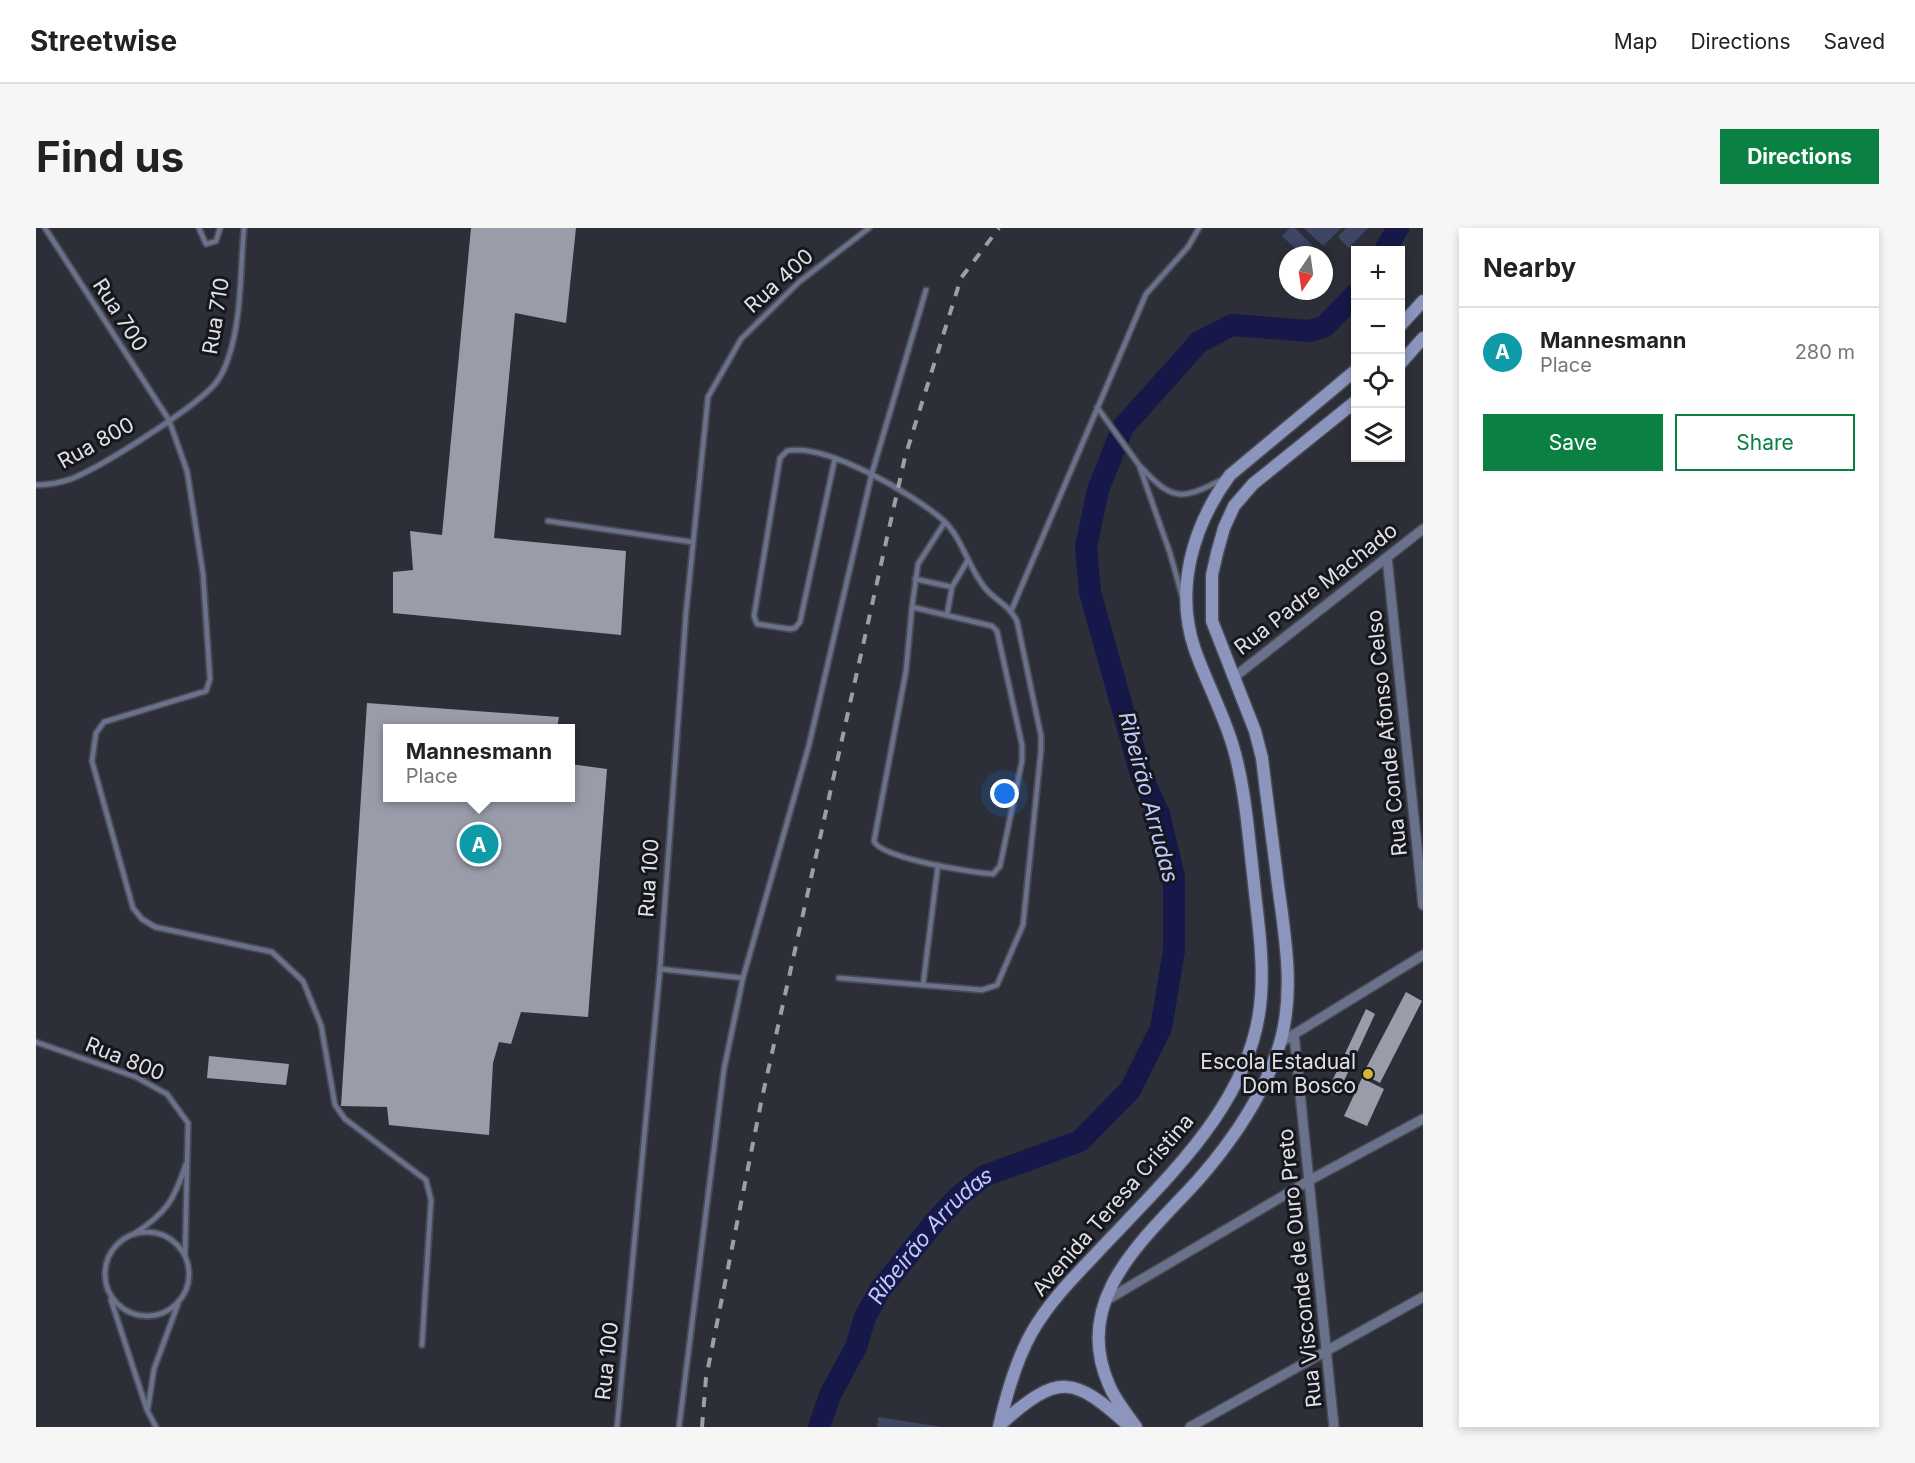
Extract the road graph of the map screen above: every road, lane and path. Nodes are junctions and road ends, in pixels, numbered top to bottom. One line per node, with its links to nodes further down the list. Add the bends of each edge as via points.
1 (45, 228): 18 (lane, Rua 700)
2 (199, 228): 3 (lane, via 206,244 216,241)
3 (220, 228)
4 (244, 228): 18 (lane, Rua 710, via 228,359 218,381)
5 (869, 228): 11 (lane, Rua 400, via 799,282)
6 (1199, 228): 17 (lane, via 1188,247 1146,294)
7 (926, 290): 21 (lane)
8 (1423, 301): 9 (main road)
9 (1405, 321)
10 (1423, 338): 13 (main road)
11 (741, 339): 27 (lane, Rua 100, via 708,397)
12 (1423, 348): 14 (lane)
13 (1405, 359)
14 (1405, 361)
15 (1351, 374): 22 (main road, Avenida Teresa Cristina)
16 (1351, 405): 36 (main road, via 1253,484 1234,506 1224,528 1212,575 1211,614)
17 (1097, 406): 20 (lane); 34 (lane)
18 (169, 420): 23 (lane, Rua 800, via 73,478); 56 (lane, Rua 700, via 187,471 191,496 210,679 206,692 197,696 104,722 96,733 92,761 133,908 142,920 155,927 272,952 303,981 318,1016 334,1105 345,1119 426,1180 431,1200)
19 (835, 458): 19 (lane, via 800,622 790,629 757,624 754,616 780,458 787,450 797,448); 21 (lane)
20 (1139, 465): 22 (lane, via 1160,488 1176,495 1196,493); 33 (lane)
21 (872, 473): 25 (lane); 41 (lane, via 809,745)
22 (1230, 475): 33 (main road, Avenida Teresa Cristina, via 1214,496 1195,539)
23 (36, 485)
24 (548, 521): 27 (lane)
25 (945, 522): 29 (lane); 30 (lane, via 922,553)
26 (1423, 529): 28 (street, Rua Padre Machado)
27 (692, 542): 40 (lane, Rua 100)
28 (1388, 557): 36 (street, Rua Padre Machado); 38 (street, Rua Conde Afonso Celso)
29 (968, 560): 31 (lane); 34 (lane, via 986,589)
30 (915, 579): 31 (lane); 32 (lane)
31 (952, 587): 35 (lane)
32 (912, 607): 35 (lane); 37 (lane, via 906,670 874,841 882,850)
33 (1185, 608): 59 (main road, Avenida Teresa Cristina, via 1194,647 1232,744 1244,798 1262,954 1255,1040 1230,1095 1189,1152 1058,1294 1032,1333)
34 (1012, 609): 43 (lane, via 1041,736 1023,925 997,985 982,990)
35 (947, 615): 37 (lane, via 996,627 1022,745 1022,761 1000,866 993,874)
36 (1233, 678): 46 (main road, via 1262,758 1287,955)
37 (938, 865): 43 (lane)
38 (1423, 905)
39 (1423, 955): 44 (street)
40 (660, 969): 41 (lane); 61 (lane, Rua 100)
41 (743, 978): 62 (lane, via 724,1069)
42 (839, 978): 43 (lane)
43 (923, 985)
44 (1294, 1034): 46 (street); 49 (street, Rua Visconde de Ouro Preto)
45 (36, 1042): 48 (lane, Rua 800, via 136,1077 167,1094 188,1123)
46 (1280, 1042): 54 (main road, via 1254,1104 1230,1141 1128,1256)
47 (1423, 1119): 49 (street)
48 (188, 1159): 50 (lane, Rua 800, via 173,1201 159,1217); 51 (lane, Rua 800)
49 (1310, 1180): 54 (street); 57 (street, Rua Visconde de Ouro Preto)
50 (131, 1236): 51 (lane, via 143,1233 168,1238); 52 (lane, via 120,1242 109,1258 105,1277)
51 (185, 1256): 55 (lane, via 189,1280)
52 (108, 1290): 55 (lane, via 123,1309 146,1316 164,1313); 58 (lane)
53 (1423, 1297): 57 (street)
54 (1105, 1301): 64 (main road, via 1099,1338 1102,1362 1109,1386)
55 (179, 1303): 58 (lane, via 154,1369)
56 (422, 1345)
57 (1328, 1349): 65 (street); 66 (street, Rua Visconde de Ouro Preto)
58 (147, 1410): 60 (lane)
59 (999, 1426): 63 (main road, via 1029,1398 1054,1387 1079,1389 1096,1397)
60 (156, 1427)
61 (617, 1427)
62 (679, 1427)
63 (1130, 1427)
64 (1136, 1427)
65 (1190, 1427)
66 (1334, 1427)

